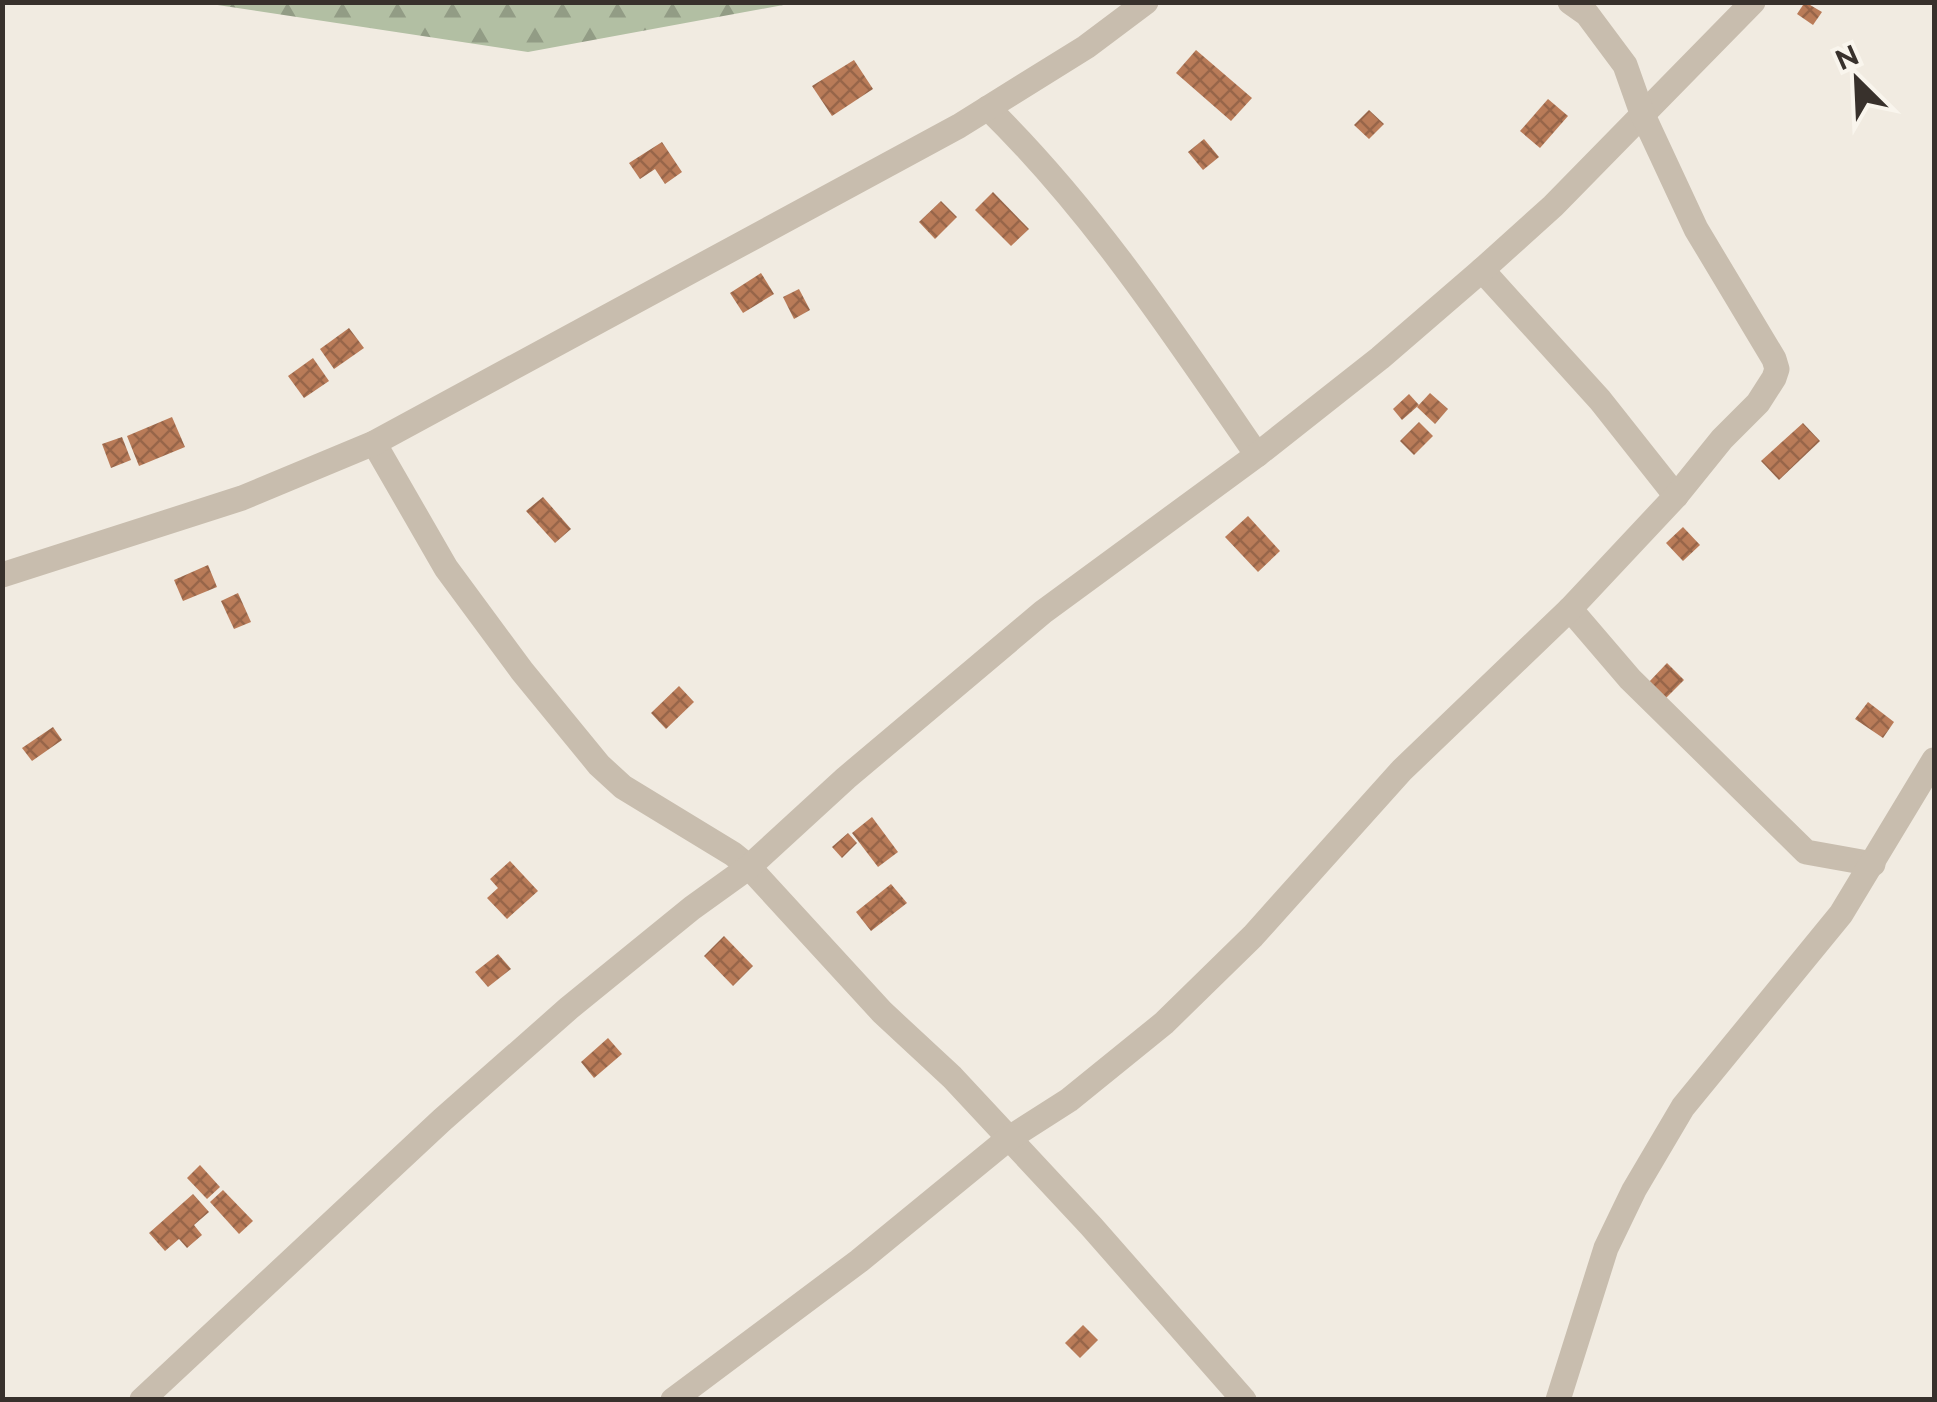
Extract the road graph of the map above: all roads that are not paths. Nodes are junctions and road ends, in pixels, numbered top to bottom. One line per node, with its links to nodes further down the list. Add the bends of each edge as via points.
1 (1146, 2): 4 (street)
2 (1570, 2): 5 (street, via 1587,14 1624,65)
3 (1754, 2): 5 (street)
4 (988, 108): 7 (street); 8 (street, via 1076,202)
5 (1642, 113): 6 (street); 9 (street, via 1696,229 1777,369 1758,403)
6 (1482, 270): 8 (street); 9 (street)
7 (374, 443): 10 (street, via 242,498); 14 (street, via 446,568 600,765)
8 (1257, 455): 14 (street, via 1043,612)
9 (1676, 496): 11 (street)
10 (2, 575)
11 (1570, 610): 13 (street, via 1630,679 1806,852); 15 (street, via 1402,770 1253,936 1164,1022 1070,1100)
12 (1934, 760): 13 (street)
13 (1872, 864): 19 (street, via 1814,952 1683,1107 1634,1190 1606,1248)
14 (749, 867): 15 (street); 16 (street, via 569,1008)
15 (1008, 1139): 17 (street, via 860,1261); 18 (street)
16 (142, 1400)
17 (672, 1400)
18 (1244, 1400)
19 (1558, 1400)

